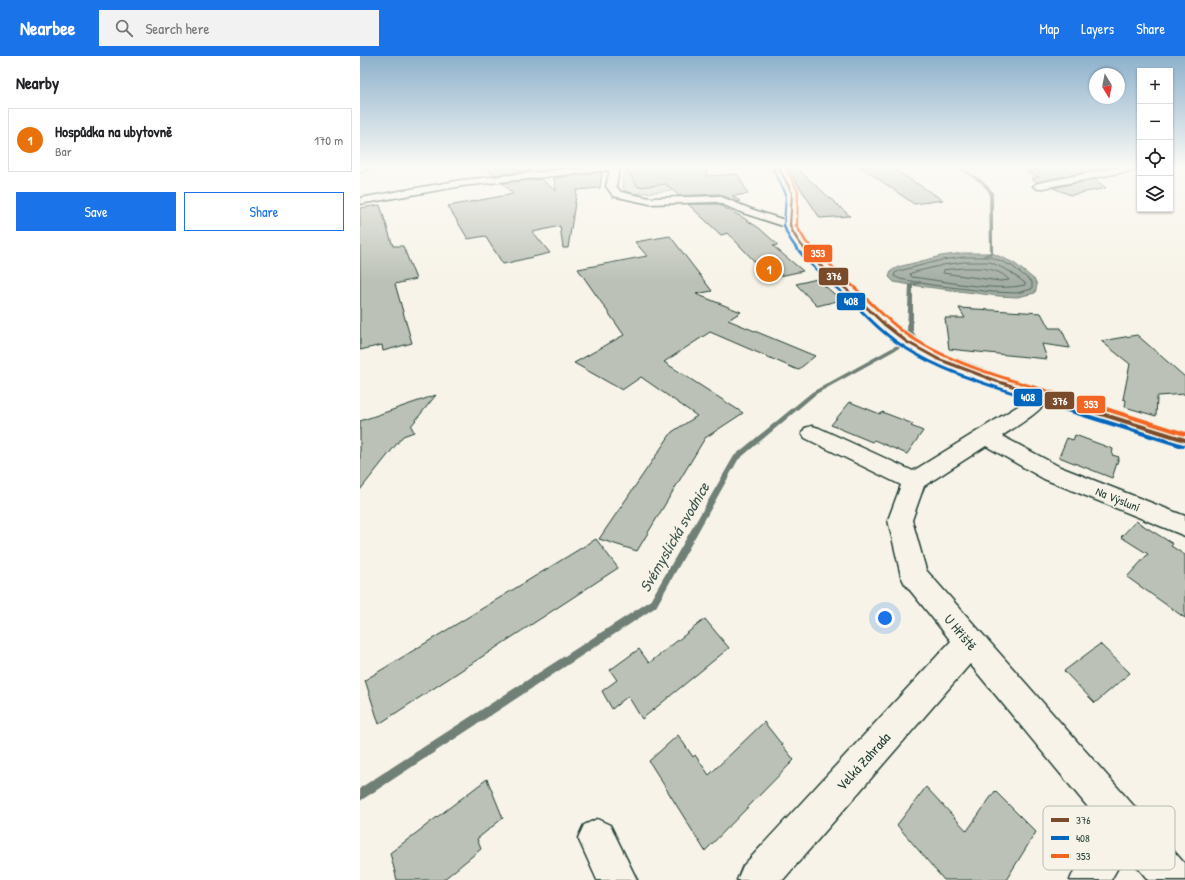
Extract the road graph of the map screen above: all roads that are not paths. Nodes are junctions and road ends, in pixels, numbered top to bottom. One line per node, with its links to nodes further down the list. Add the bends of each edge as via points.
1 (731, 204): 3 (main road)
2 (792, 207): 3 (main road); 4 (main road)
3 (746, 211): 4 (main road)
4 (790, 225): 5 (main road, via 792,233 812,257 907,342 938,359)
5 (1042, 396): 7 (main road, via 1025,411); 8 (main road)
6 (812, 432): 9 (main road)
7 (986, 437): 9 (main road); 10 (main road, Na Výsluní, via 1052,473)
8 (1185, 440)
9 (914, 480): 11 (main road, U Hřiště, via 900,520 914,576)
10 (1185, 526)
11 (970, 642): 12 (main road, U Hřiště); 17 (main road, Velká Zahrada)
12 (1109, 806)
13 (597, 838): 16 (main road)
14 (1095, 870): 18 (main road)
15 (1164, 870): 19 (main road, U Hřiště)
16 (617, 880)
17 (757, 880)
18 (1090, 880)
19 (1173, 880)

